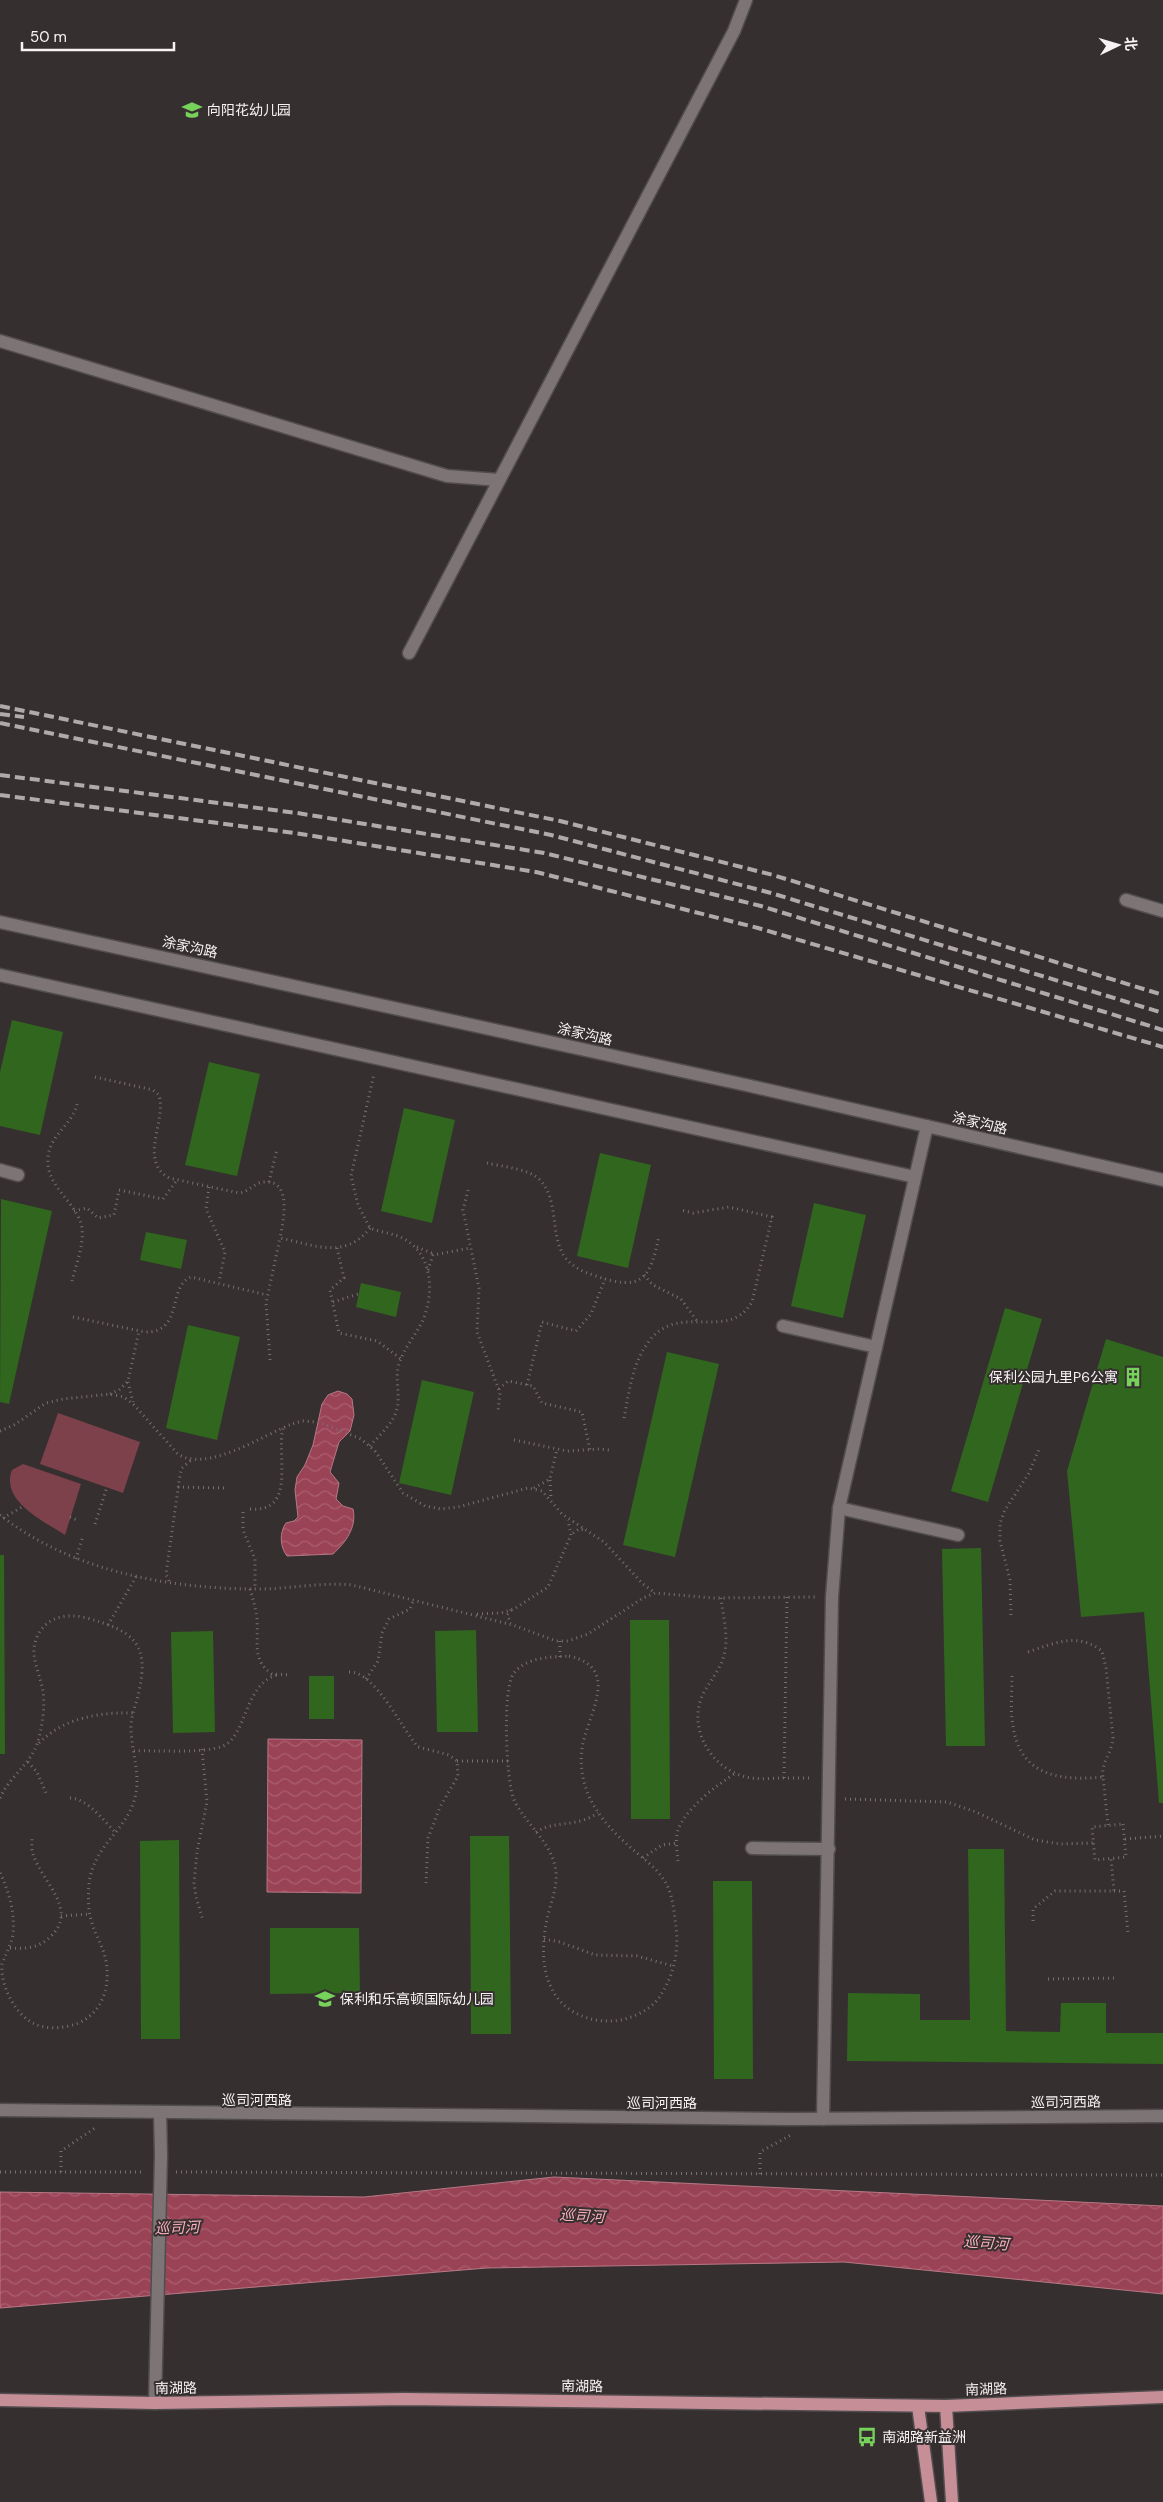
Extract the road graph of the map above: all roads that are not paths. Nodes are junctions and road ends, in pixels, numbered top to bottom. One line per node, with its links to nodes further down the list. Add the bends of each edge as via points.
1 (746, 0): 3 (street, via 734,32)
2 (0, 341): 3 (street, via 447,476)
3 (499, 480): 4 (street)
4 (409, 653)
5 (1126, 900): 6 (street)
6 (1163, 911)
7 (0, 922): 9 (street, 涂家沟路)
8 (0, 975): 12 (street)
9 (926, 1126): 12 (street); 13 (street, 涂家沟路)
10 (0, 1170): 11 (street)
11 (18, 1175)
12 (915, 1177): 15 (street)
13 (1163, 1180)
14 (783, 1326): 15 (street)
15 (876, 1347): 16 (street)
16 (839, 1508): 17 (street); 19 (street, via 832,1597)
17 (958, 1536)
18 (752, 1848): 19 (street)
19 (829, 1849): 23 (street)
20 (0, 2110): 21 (street, 巡司河西路)
21 (160, 2114): 23 (street, 巡司河西路); 26 (street, bridge)
22 (1163, 2116): 23 (street, 巡司河西路)
23 (824, 2119)
24 (1163, 2397): 28 (main road, 南湖路)
25 (0, 2400): 26 (main road, 南湖路)
26 (155, 2403): 27 (main road, 南湖路, via 404,2399)
27 (918, 2406): 28 (main road, 南湖路); 29 (main road)
28 (946, 2406): 30 (main road)
29 (931, 2502)
30 (952, 2502)

